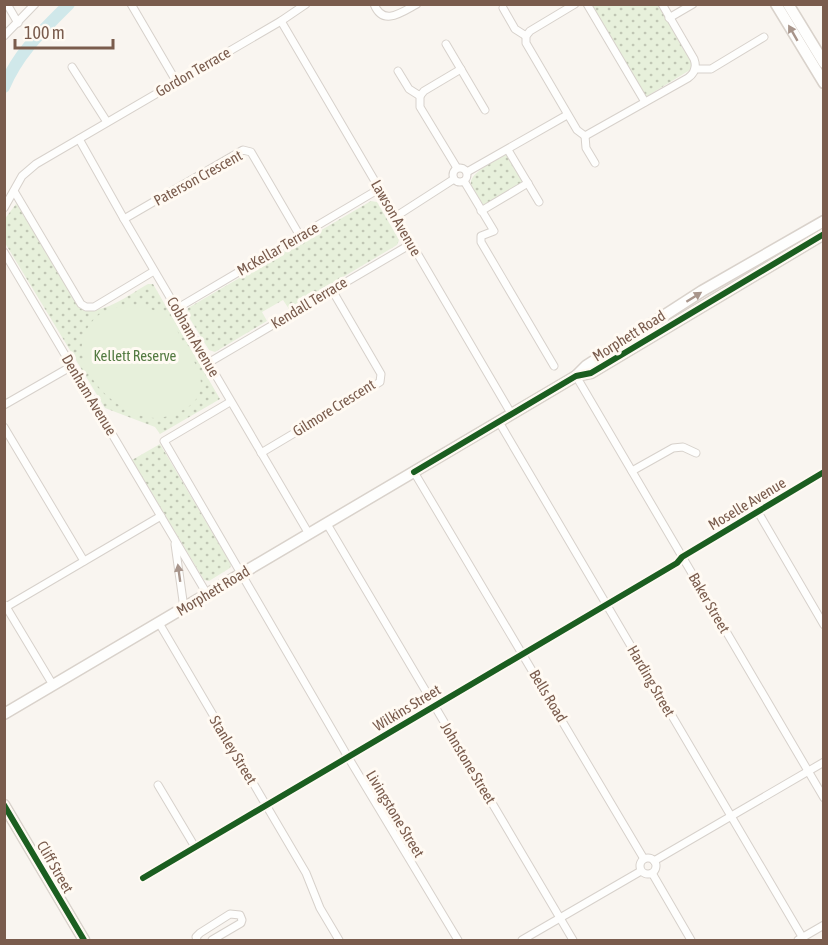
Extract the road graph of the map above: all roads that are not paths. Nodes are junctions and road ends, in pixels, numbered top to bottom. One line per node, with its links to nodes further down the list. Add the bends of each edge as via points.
1 (7, 4): 16 (street)
2 (35, 4): 16 (street)
3 (131, 4): 26 (street)
4 (306, 4): 15 (street, Gordon Terrace)
5 (374, 4): 6 (street, via 381,14 394,17)
6 (417, 4)
7 (575, 4): 18 (street)
8 (587, 4): 29 (street)
9 (662, 4): 14 (street)
10 (693, 4): 14 (street)
11 (776, 4): 27 (main road, one-way to 11)
12 (788, 4): 21 (main road)
13 (503, 8): 18 (street, via 515,29)
14 (669, 18): 24 (street, via 694,59)
15 (281, 21): 26 (street, Gordon Terrace); 42 (street, Lawson Avenue)
16 (18, 23): 17 (street)
17 (4, 36)
18 (526, 36): 31 (street, via 526,43)
19 (764, 37): 24 (street, via 711,69)
20 (446, 44): 23 (street)
21 (824, 63)
22 (72, 67): 32 (street)
23 (461, 69): 28 (street); 30 (street)
24 (695, 69): 29 (street, via 688,78)
25 (398, 71): 28 (street, via 409,89)
26 (176, 81): 32 (street, Gordon Terrace)
27 (824, 83)
28 (420, 96): 37 (street, via 420,107)
29 (645, 102): 33 (street)
30 (484, 110)
31 (567, 115): 33 (street); 35 (street)
32 (107, 122): 34 (street, Gordon Terrace)
33 (585, 136): 36 (street, via 586,148)
34 (79, 139): 43 (street, Gordon Terrace, via 36,164 22,176); 48 (street, Cobham Avenue)
35 (508, 150): 38 (street); 41 (street)
36 (595, 163)
37 (457, 168): 38 (street); 39 (street)
38 (467, 172): 40 (street)
39 (454, 179): 40 (street); 47 (street)
40 (464, 181): 46 (street)
41 (528, 183): 44 (street); 46 (street)
42 (379, 189): 47 (street, Lawson Avenue); 51 (street, McKellar Terrace)
43 (14, 191): 45 (street, Gordon Terrace); 54 (street, via 86,307 94,307)
44 (539, 202)
45 (4, 208)
46 (481, 211): 59 (street, via 494,231 481,236 481,242)
47 (395, 217): 52 (street, Lawson Avenue)
48 (124, 219): 51 (street, Paterson Crescent, via 243,150 251,152); 54 (street, Cobham Avenue)
49 (824, 221): 60 (main road, Morphett Road, one-way to 49, via 664,315)
50 (824, 234): 60 (main road, Morphett Road, via 591,373)
51 (300, 236): 56 (street, McKellar Terrace)
52 (411, 244): 55 (street, Kendall Terrace); 63 (street, Lawson Avenue)
53 (4, 252): 58 (street, Denham Avenue)
54 (154, 271): 56 (street, Cobham Avenue)
55 (332, 290): 57 (street, Kendall Terrace); 66 (street, Gilmore Crescent, via 381,374 380,382)
56 (176, 309): 57 (street, Cobham Avenue)
57 (208, 363): 61 (street, Cobham Avenue)
58 (72, 366): 62 (street); 72 (street, Denham Avenue)
59 (554, 366)
60 (576, 376): 63 (main road, Morphett Road); 68 (street, Baker Street)
61 (230, 402): 66 (street, Cobham Avenue); 78 (street, Livingstone Street, via 164,441)
62 (4, 405)
63 (512, 415): 64 (main road, Morphett Road)
64 (499, 422): 69 (main road, Morphett Road); 80 (street, Harding Street)
65 (4, 427): 77 (street)
66 (261, 453): 74 (street, Cobham Avenue)
67 (696, 453): 68 (street, via 683,447 673,448)
68 (632, 471): 76 (street, Baker Street)
69 (414, 472): 73 (main road, Morphett Road); 85 (street, Bells Road)
70 (824, 472): 71 (street, Moselle Avenue)
71 (758, 512): 76 (street, Moselle Avenue); 84 (street)
72 (161, 516): 75 (street, Denham Avenue); 77 (street)
73 (327, 524): 74 (main road, Morphett Road); 87 (street, Johnstone Street)
74 (309, 534): 78 (main road, Morphett Road)
75 (174, 538): 79 (street, Denham Avenue); 82 (street, Denham Avenue, one-way to 75)
76 (682, 557): 80 (street, Wilkins Street); 91 (street, Baker Street)
77 (84, 561): 81 (street)
78 (242, 573): 79 (main road, Morphett Road); 89 (street, Livingstone Street)
79 (207, 594): 82 (main road, Morphett Road)
80 (606, 604): 85 (street, Wilkins Street); 96 (street, Harding Street)
81 (5, 605): 86 (street)
82 (184, 608): 83 (main road, Morphett Road)
83 (159, 623): 86 (main road, Morphett Road); 95 (street, Stanley Street)
84 (824, 625)
85 (522, 654): 87 (street, Wilkins Street); 98 (street, Bells Road)
86 (53, 685): 88 (main road, Morphett Road)
87 (434, 705): 89 (street, Wilkins Street); 103 (street, Johnstone Street)
88 (4, 714)
89 (348, 757): 95 (street, Wilkins Street); 110 (street, Livingstone Street)
90 (824, 762): 91 (street)
91 (808, 771): 93 (street, Baker Street); 96 (street)
92 (158, 785): 97 (street)
93 (824, 798)
94 (4, 805): 106 (main road, Cliff Street)
95 (266, 805): 97 (street, Wilkins Street); 109 (street, Stanley Street)
96 (731, 816): 99 (street); 114 (street, Harding Street)
97 (195, 847): 102 (street, Wilkins Street)
98 (644, 859): 99 (street); 100 (street, via 639,866)
99 (654, 861): 101 (street)
100 (641, 871): 101 (street); 103 (street)
101 (651, 873): 113 (street)
102 (142, 878)
103 (560, 918): 111 (street); 112 (street, Johnstone Street)
104 (824, 925): 114 (street)
105 (221, 938): 107 (street, via 241,923 240,915 230,914 200,933); 108 (street)
106 (84, 940)
107 (197, 940)
108 (212, 940)
109 (339, 940)
110 (458, 940)
111 (522, 940)
112 (573, 940)
113 (691, 940)
114 (801, 940)

